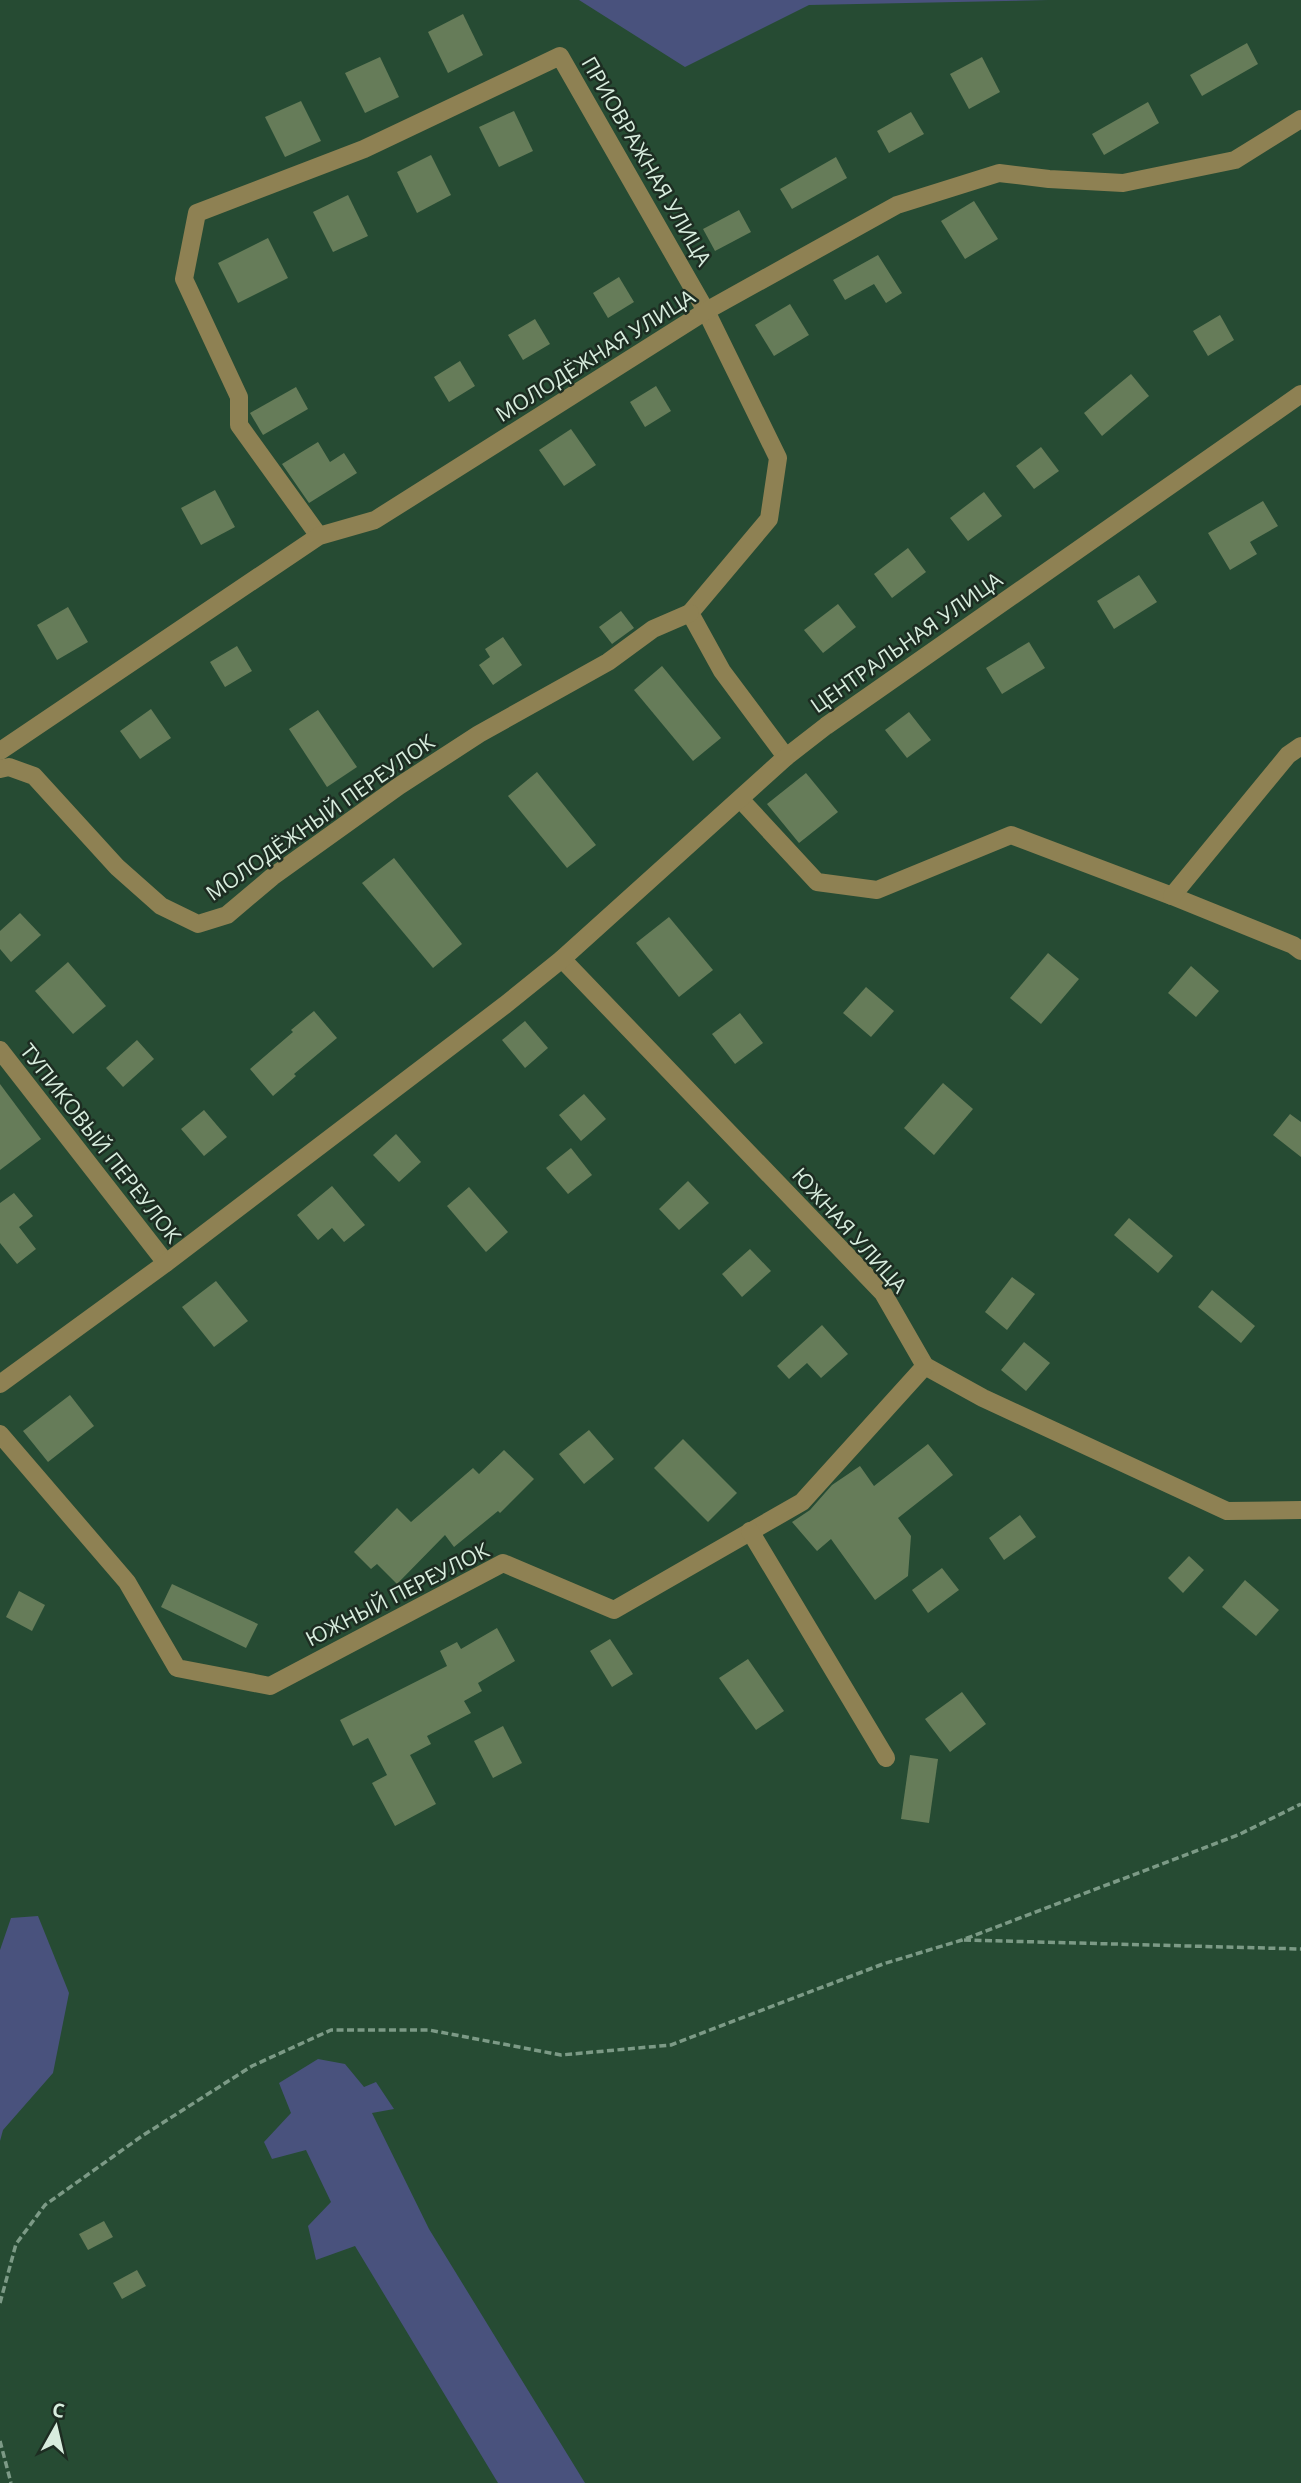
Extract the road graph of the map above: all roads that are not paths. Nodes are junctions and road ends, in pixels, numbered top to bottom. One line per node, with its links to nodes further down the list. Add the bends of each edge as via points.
1 (1301, 119): 2 (street, МОЛОДЁЖНАЯ УЛИЦА, via 1235,160 1123,183 999,173 897,205)
2 (706, 311): 4 (street, МОЛОДЁЖНАЯ УЛИЦА, via 376,520); 4 (street, ПРИОВРАЖНАЯ УЛИЦА, via 560,56 364,149 197,213 184,279 239,397 239,425); 5 (street, ПРИОВРАЖНАЯ УЛИЦА, via 778,458 769,519)
3 (1301, 394): 8 (street, ЦЕНТРАЛЬНАЯ УЛИЦА)
4 (319, 536): 7 (street, МОЛОДЁЖНАЯ УЛИЦА)
5 (690, 613): 8 (street, via 722,671); 9 (street, МОЛОДЁЖНЫЙ ПЕРЕУЛОК, via 653,629 608,662 479,734 272,877 227,915 198,924 162,906 117,867 34,776 9,767)
6 (1301, 747): 11 (street, via 1288,755)
7 (0, 751)
8 (786, 757): 10 (street, ЦЕНТРАЛЬНАЯ УЛИЦА)
9 (0, 769)
10 (741, 800): 11 (street, via 817,882 877,890 1011,835); 13 (street, ЦЕНТРАЛЬНАЯ УЛИЦА)
11 (1172, 896): 12 (street)
12 (1297, 948)
13 (562, 959): 15 (street, ЦЕНТРАЛЬНАЯ УЛИЦА); 16 (street, ЮЖНАЯ УЛИЦА, via 883,1293)
14 (0, 1050): 15 (street, ТУПИКОВЫЙ ПЕРЕУЛОК)
15 (166, 1263): 17 (street, ЦЕНТРАЛЬНАЯ УЛИЦА)
16 (925, 1366): 19 (street, via 1227,1511); 20 (street, ЮЖНЫЙ ПЕРЕУЛОК, via 802,1502)
17 (0, 1384)
18 (0, 1434): 20 (street, ЮЖНЫЙ ПЕРЕУЛОК, via 127,1582 177,1668 270,1686 503,1563 614,1610)
19 (1301, 1510)
20 (750, 1531): 21 (street)
21 (886, 1758)

